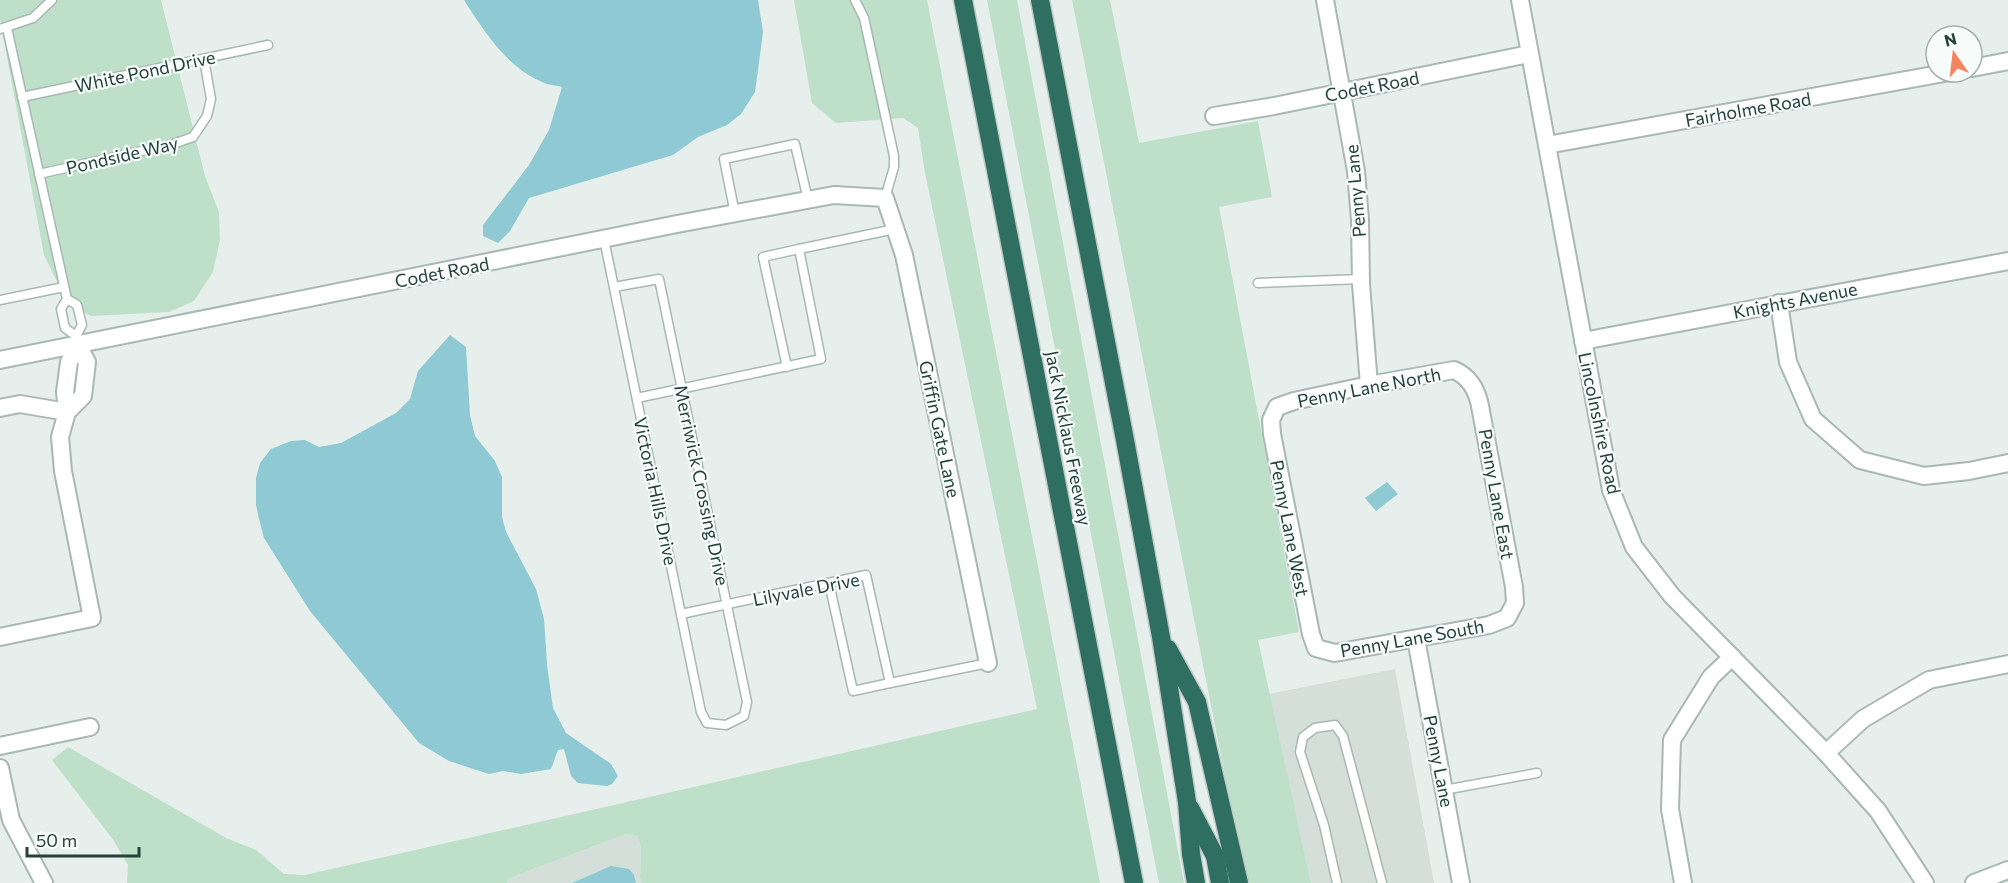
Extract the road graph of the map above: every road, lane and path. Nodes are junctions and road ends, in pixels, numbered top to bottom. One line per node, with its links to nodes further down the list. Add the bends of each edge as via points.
1 (52, 0): 7 (lane, via 33,18)
2 (855, 0): 19 (lane, via 864,18 894,156)
3 (963, 0): 67 (highway, Jack Nicklaus Freeway)
4 (1040, 0): 50 (highway)
5 (1325, 0): 14 (street, Penny Lane)
6 (1520, 0): 9 (street, Lincolnshire Road)
7 (3, 28): 15 (lane)
8 (268, 45): 10 (lane, White Pond Drive)
9 (1530, 54): 14 (street, Codet Road); 17 (street, Lincolnshire Road)
10 (204, 59): 15 (lane, White Pond Drive); 18 (lane, Pondside Way, via 211,99 207,116 193,137)
11 (2008, 61): 12 (street)
12 (1984, 66)
13 (1924, 77): 17 (street, Fairholme Road)
14 (1342, 92): 16 (street, Codet Road); 26 (street, Penny Lane, via 1356,171)
15 (22, 97): 18 (lane)
16 (1214, 116)
17 (1547, 145): 34 (street, Lincolnshire Road)
18 (39, 174): 28 (lane)
19 (885, 198): 20 (street, Codet Road, via 834,195); 22 (street, Griffin Gate Lane)
20 (808, 200): 21 (street, Codet Road); 21 (lane, via 795,144 724,159)
21 (735, 214): 23 (street, Codet Road)
22 (895, 229): 24 (lane); 54 (street, Griffin Gate Lane, via 904,255)
23 (604, 239): 29 (lane, Victoria Hills Drive); 33 (street, Codet Road)
24 (799, 249): 36 (lane, via 821,359); 36 (lane, via 763,257)
25 (2008, 261): 32 (street, Knights Avenue)
26 (1361, 279): 27 (lane); 38 (street, Penny Lane)
27 (1258, 283)
28 (64, 287): 30 (lane); 31 (lane)
29 (614, 287): 39 (lane, Merriwick Crossing Drive, via 659,279); 40 (lane, Victoria Hills Drive)
30 (67, 299): 33 (lane, via 76,305 82,325); 33 (lane, via 61,309 65,328)
31 (0, 300)
32 (1779, 303): 34 (street, Knights Avenue); 44 (street, via 1788,362 1812,418 1860,460 1924,476)
33 (77, 340): 35 (street, Codet Road); 43 (street, via 87,362 83,396)
34 (1583, 341): 53 (street, Lincolnshire Road, via 1611,490 1634,547 1672,596)
35 (0, 360)
36 (787, 367): 39 (lane)
37 (1462, 374): 38 (street, Penny Lane North, via 1454,370); 48 (street, Penny Lane East, via 1479,398 1514,587 1515,603)
38 (1369, 385): 41 (street, Penny Lane North)
39 (682, 389): 40 (lane); 46 (lane, Merriwick Crossing Drive)
40 (637, 398): 47 (lane, Victoria Hills Drive)
41 (1277, 407): 52 (street, Penny Lane West, via 1271,420 1272,434)
42 (0, 408): 43 (street, via 20,404)
43 (67, 412): 49 (street, via 60,437 63,471 92,618)
44 (2008, 464)
45 (829, 582): 46 (lane, Lilyvale Drive); 56 (lane, Lilyvale Drive, via 866,574); 56 (lane, via 853,691)
46 (726, 604): 47 (lane, Lilyvale Drive); 57 (lane, Merriwick Crossing Drive, via 747,702 744,716)
47 (681, 614): 57 (lane, Victoria Hills Drive, via 701,712 708,723)
48 (1507, 618): 51 (street, Penny Lane South)
49 (0, 637)
50 (1161, 637): 64 (highway); 70 (highway, via 1197,702)
51 (1416, 639): 52 (street, Penny Lane South, via 1335,653); 63 (street, Penny Lane)
52 (1316, 648)
53 (1732, 657): 60 (street, Lincolnshire Road); 74 (street, via 1711,677 1672,740 1670,809)
54 (988, 663): 56 (lane)
55 (2008, 664): 60 (street, via 1929,680 1863,719)
56 (890, 683)
57 (726, 725)
58 (90, 727): 59 (street)
59 (0, 746)
60 (1826, 753): 75 (street, Lincolnshire Road, via 1878,811)
61 (0, 768): 66 (street, via 11,820)
62 (1537, 773): 63 (lane)
63 (1444, 790): 73 (street, Penny Lane)
64 (1187, 802): 68 (highway); 69 (highway, via 1215,856)
65 (2008, 870): 76 (street)
66 (44, 883)
67 (1134, 883)
68 (1196, 883)
69 (1220, 883)
70 (1239, 883)
71 (1337, 883): 72 (lane, via 1300,752 1303,737 1315,728 1335,725 1343,736)
72 (1382, 883)
73 (1461, 883)
74 (1683, 883)
75 (1924, 883)
76 (1974, 883)

